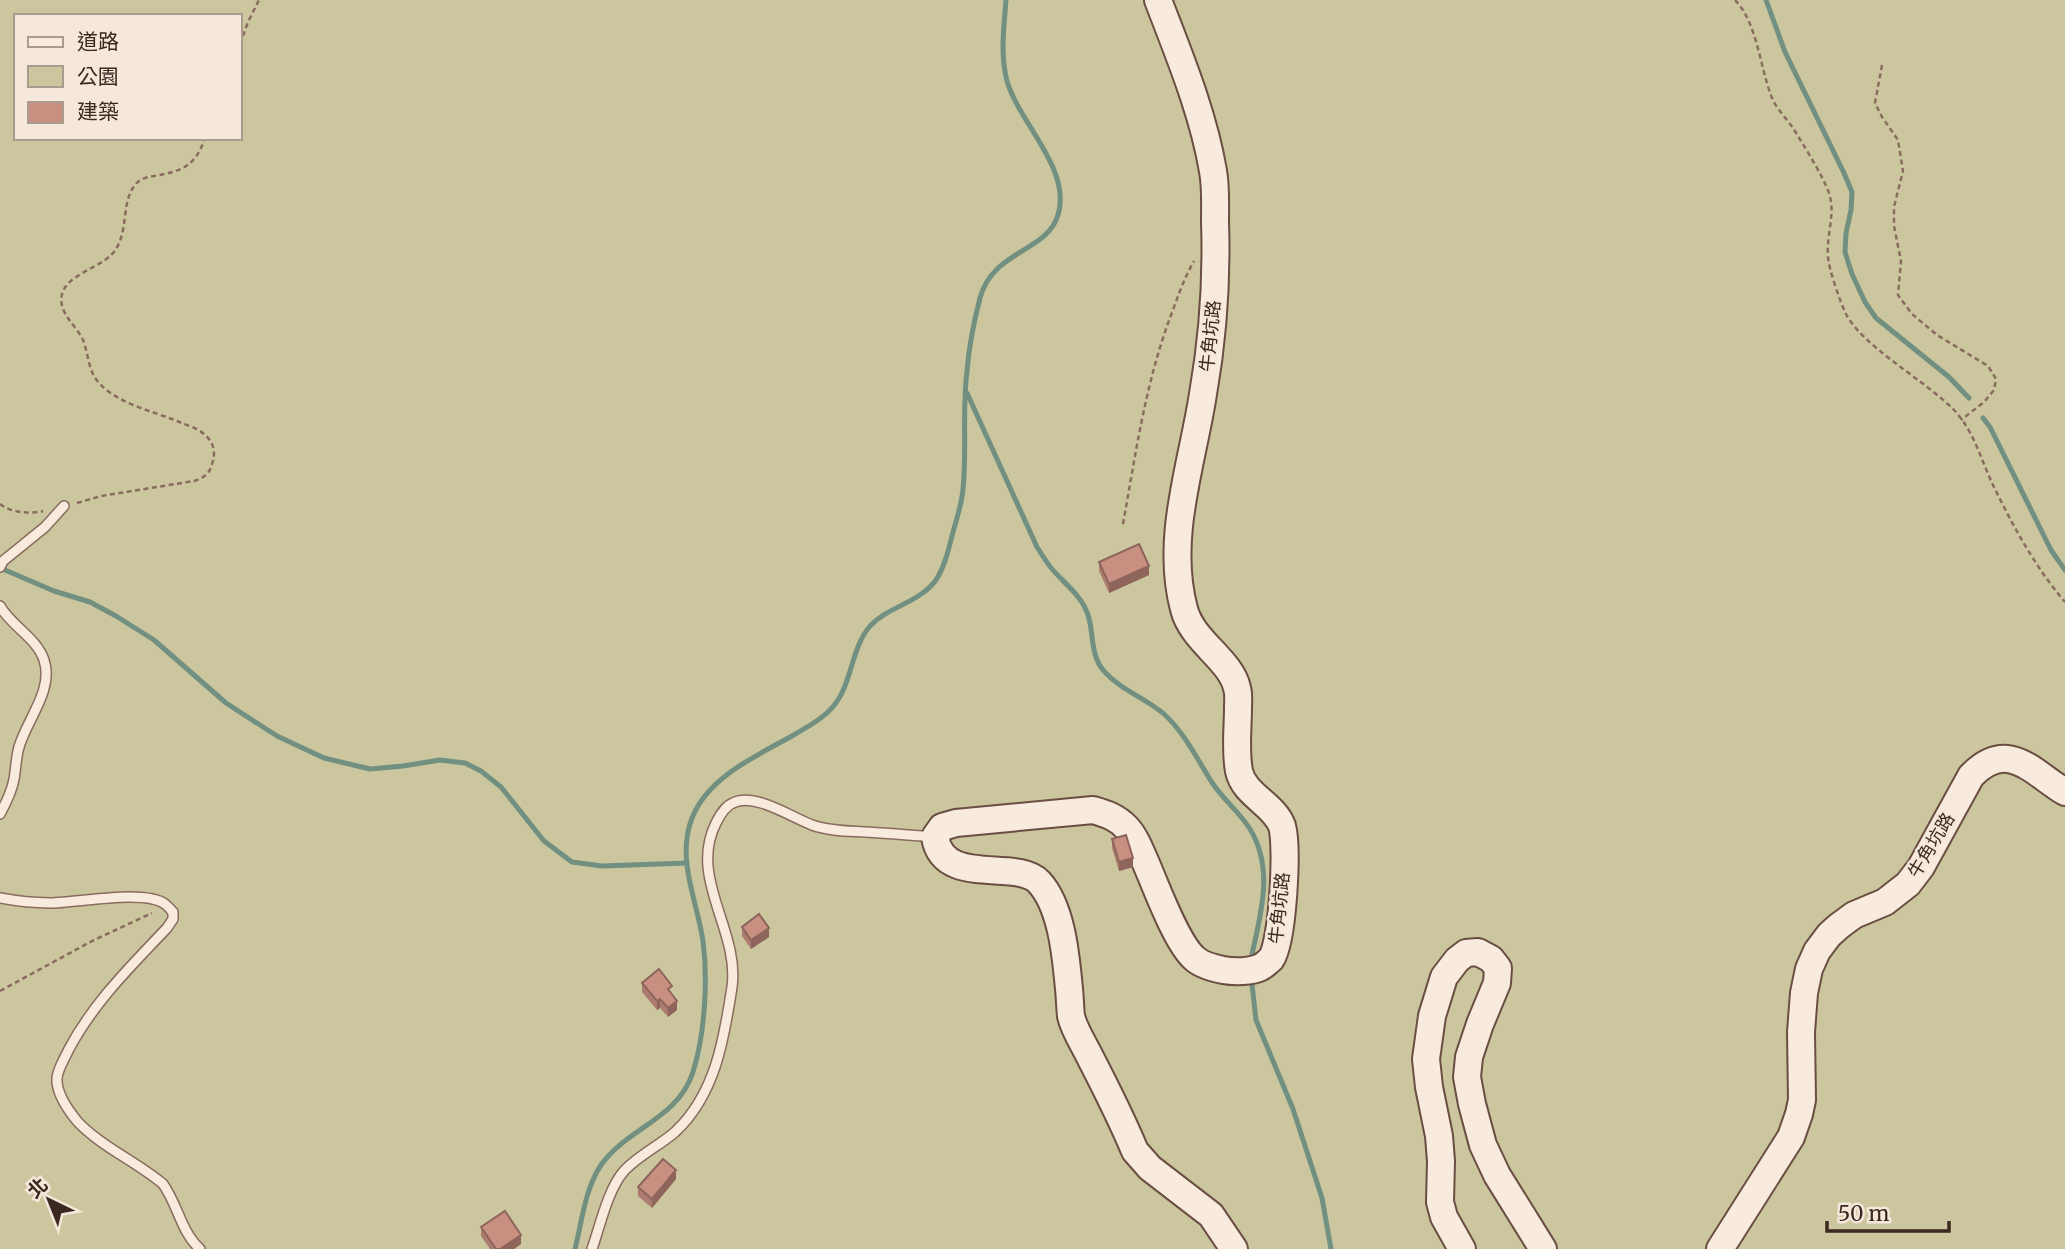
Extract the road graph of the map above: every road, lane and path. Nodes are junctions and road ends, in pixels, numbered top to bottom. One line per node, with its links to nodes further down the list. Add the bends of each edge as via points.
1 (259, 0): 4 (path)
2 (1158, 0): 17 (street, 牛角坑路, via 1209,147 1217,249 1214,321 1177,538 1178,585 1185,614 1237,688 1240,776 1281,824 1284,889 1276,947 1261,968 1244,971 1211,967 1194,958 1180,940 1129,829 1112,815 1093,810 956,823 942,827)
3 (1735, 0): 8 (path, via 1749,21 1773,100 1829,192 1828,258 1845,313 1859,332 1930,388)
4 (242, 38)
5 (1882, 65): 8 (path, via 1875,103 1898,140 1903,170 1894,206 1901,261 1898,295 1912,314 1988,366 1996,379 1984,402)
6 (204, 140): 10 (path, via 193,162 177,173 139,180 133,186 118,247 110,257 72,279 62,297 101,386 195,428 214,446 214,460 203,478 194,481)
7 (1198, 254): 11 (path, via 1162,337)
8 (1961, 420): 13 (path, via 2018,534)
9 (0, 504): 10 (path, via 19,512)
10 (64, 506): 12 (lane)
11 (1123, 524)
12 (0, 567)
13 (2065, 602)
14 (0, 606): 16 (lane, via 39,649 46,676)
15 (2065, 792): 26 (street, 牛角坑路, via 2014,759 1981,766 1908,884 1829,935 1809,969 1804,993 1799,1114 1791,1137)
16 (0, 814)
17 (935, 837): 22 (lane, via 814,826 746,799 722,811 708,846 707,866 732,966 719,1056 691,1116 635,1161 616,1183); 23 (street, via 937,847 958,864 1038,880 1060,928 1072,1017 1135,1151 1211,1215)
18 (0, 898): 19 (lane, via 49,903 139,897)
19 (169, 907): 20 (path, via 92,941); 21 (lane, via 173,919 107,992 78,1032 57,1079 63,1100 78,1122 163,1184 187,1234)
20 (0, 991)
21 (200, 1249)
22 (592, 1249)
23 (1234, 1249)
24 (1462, 1249): 25 (street, via 1440,1202 1441,1161 1426,1059 1444,977 1466,953 1478,952 1498,968 1497,983 1469,1057 1472,1104 1497,1175)
25 (1543, 1249)
26 (1720, 1249)

